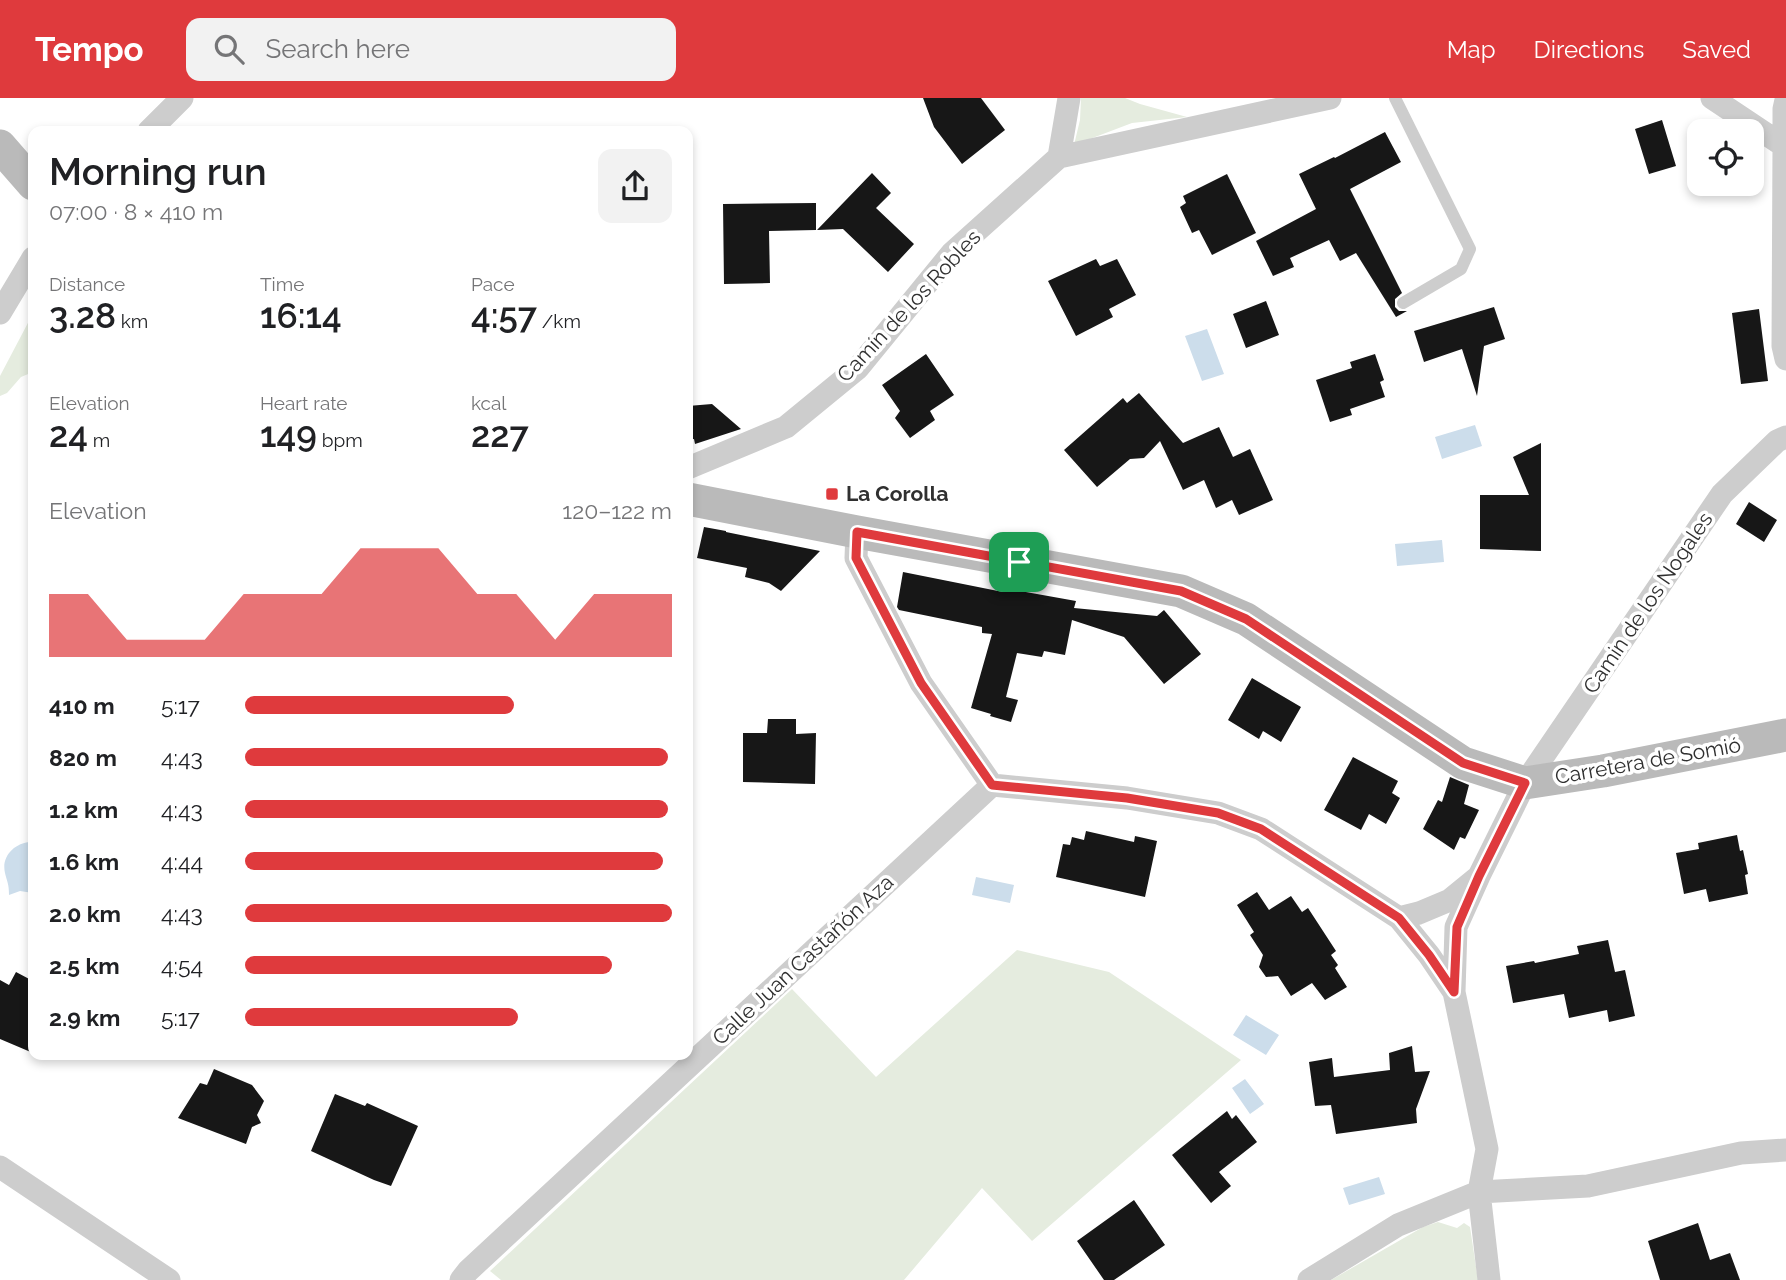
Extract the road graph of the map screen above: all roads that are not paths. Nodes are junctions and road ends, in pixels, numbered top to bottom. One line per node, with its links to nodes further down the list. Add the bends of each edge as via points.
1 (182, 98): 7 (street)
2 (1069, 98): 10 (street)
3 (1329, 98): 10 (street, Camín de los Robles)
4 (1395, 98): 14 (lane, via 1470,248 1461,269)
5 (1712, 98): 9 (street)
6 (1786, 100): 9 (street)
7 (154, 126)
8 (0, 146): 11 (street)
9 (1784, 146): 16 (street)
10 (1059, 157): 18 (street, Camín de los Robles, via 952,253 858,368 786,427)
11 (28, 178)
12 (28, 266): 15 (street)
13 (0, 281): 15 (street)
14 (1403, 303)
15 (2, 309)
16 (1786, 359)
17 (1786, 437): 22 (street, Camin de los Nogales, via 1722,494)
18 (693, 466)
19 (693, 500): 20 (street, Carretera de Somió)
20 (857, 532): 22 (street, Carretera de Somió, via 1181,591 1246,619 1463,763); 23 (street, via 856,558 921,683)
21 (1786, 735): 22 (street, Carretera de Somió)
22 (1525, 783): 24 (street, Camin de los Nogales)
23 (992, 785): 25 (street, via 1127,798 1218,813 1261,829); 31 (street, Calle Juan Castañón Aza)
24 (1479, 876): 25 (street, via 1450,900); 26 (street, Camin de los Nogales, via 1457,927)
25 (1399, 918): 26 (street)
26 (1454, 992): 29 (street, via 1487,1149)
27 (1786, 1150): 29 (street, via 1741,1153 1588,1186)
28 (0, 1167): 30 (street)
29 (1479, 1192): 32 (street, via 1398,1225); 33 (street)
30 (169, 1280)
31 (461, 1280)
32 (1309, 1280)
33 (1489, 1280)

